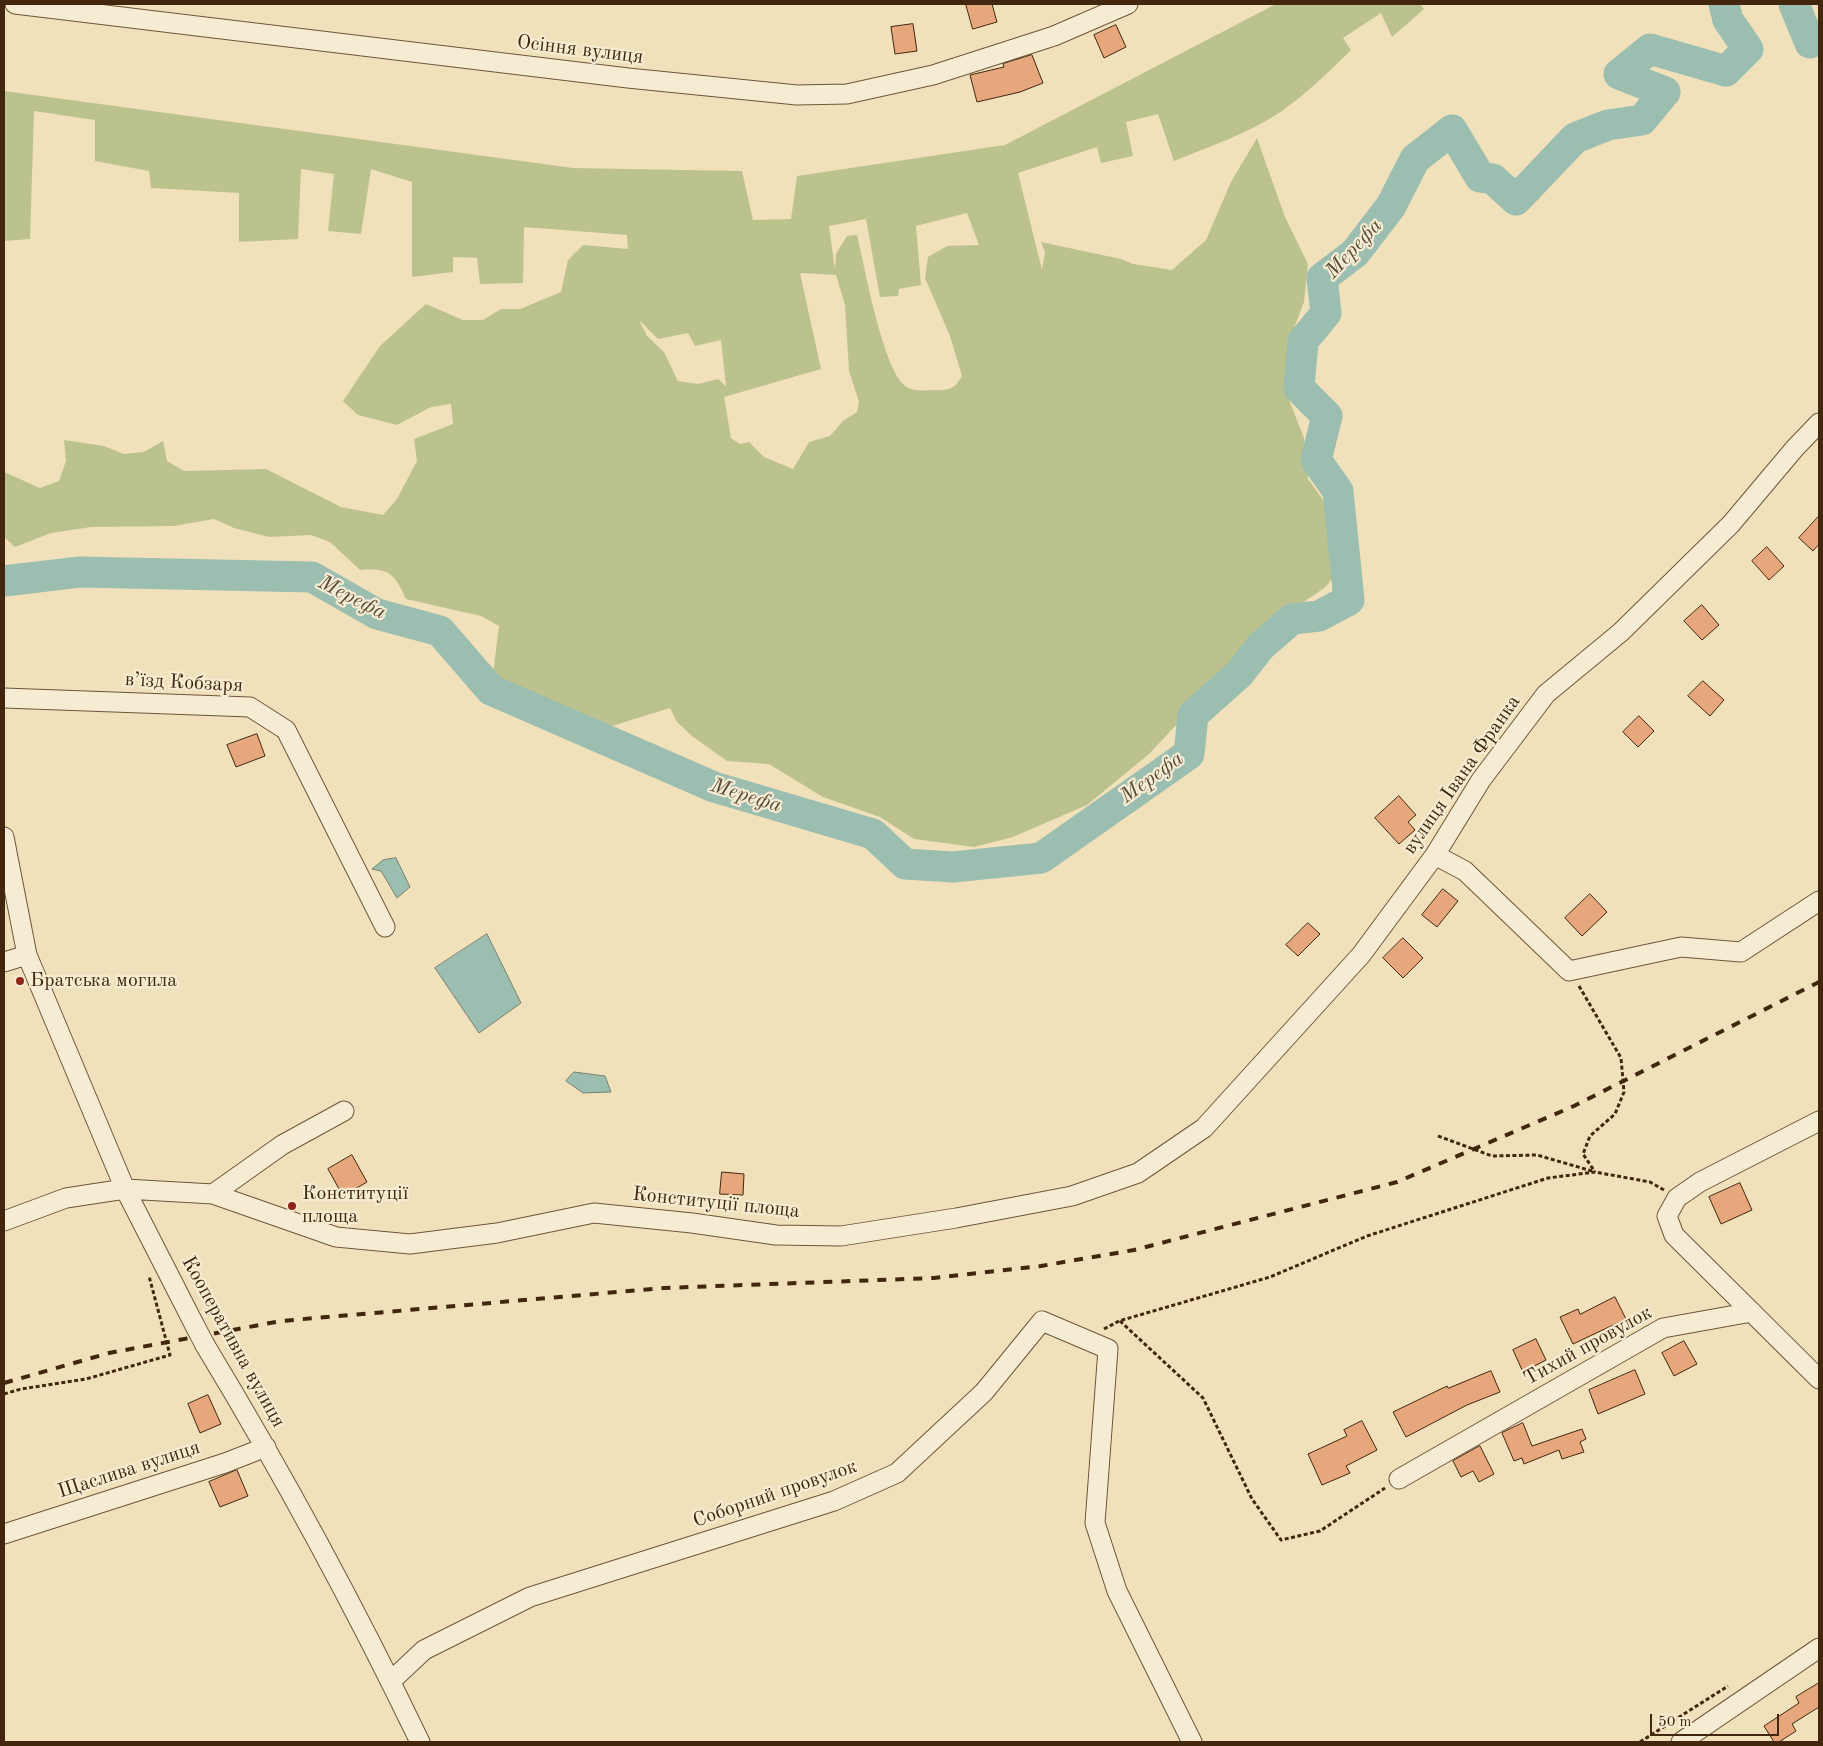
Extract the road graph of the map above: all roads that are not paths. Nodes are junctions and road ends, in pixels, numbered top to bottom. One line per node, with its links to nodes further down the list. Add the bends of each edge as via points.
1 (15, 4): 2 (street, Осіння вулиця, via 618,77 797,95 847,94 933,75 1054,36)
2 (1128, 4)
3 (1819, 423): 6 (street, вулиця Івана Франка, via 1731,524 1621,632 1546,694 1481,780)
4 (4, 698): 8 (street, в’їзд Кобзаря, via 250,707 286,730)
5 (4, 837): 9 (street, Кооперативна вулиця)
6 (1435, 855): 7 (street, via 1465,871 1569,971 1682,947 1741,952); 13 (street, вулиця Івана Франка, via 1360,955)
7 (1819, 901)
8 (385, 927)
9 (26, 954): 10 (street); 14 (street, Кооперативна вулиця)
10 (4, 962)
11 (344, 1111): 15 (street, via 282,1145)
12 (1819, 1121): 17 (street, via 1700,1182 1678,1198 1666,1216 1674,1235)
13 (1204, 1128): 15 (street, Конституції площа, via 1138,1173 1072,1196 841,1236 776,1235 594,1213 497,1233 410,1244 336,1237)
14 (125, 1189): 15 (street, Конституції площа); 16 (street, Конституції площа, via 66,1198); 19 (street, Кооперативна вулиця, bridge, via 205,1345)
15 (213, 1194)
16 (4, 1221)
17 (1752, 1312): 18 (street); 20 (street, Тихий провулок, via 1664,1328)
18 (1819, 1379)
19 (266, 1447): 21 (street, Щаслива вулиця); 23 (street, Кооперативна вулиця)
20 (1399, 1478)
21 (4, 1534)
22 (1819, 1648): 26 (street)
23 (390, 1681): 24 (street, Кооперативна вулиця); 25 (street, Соборний провулок, via 424,1650 530,1597 834,1501 897,1474 984,1392 1042,1321 1108,1349 1095,1523 1117,1591)
24 (420, 1742)
25 (1192, 1742)
26 (1680, 1742)

